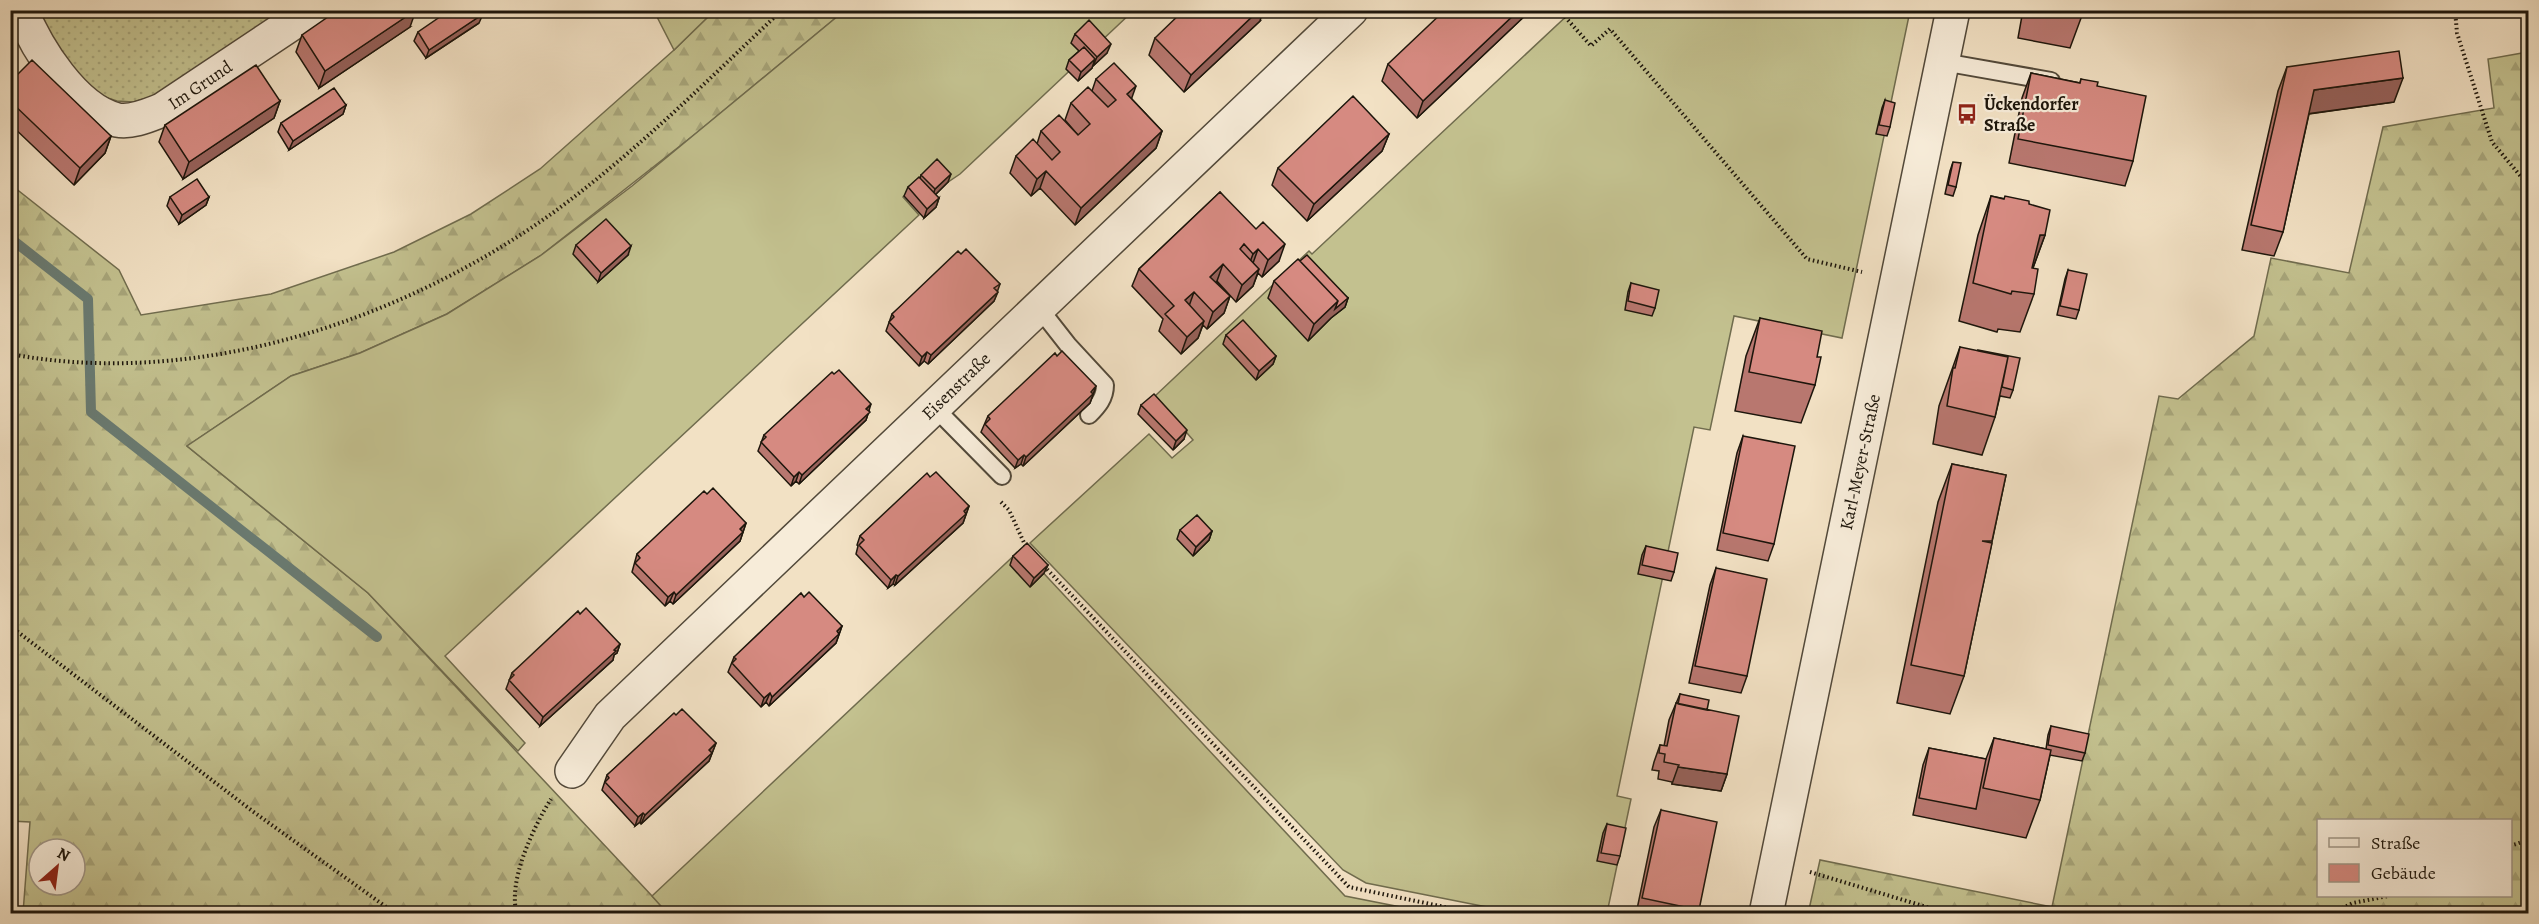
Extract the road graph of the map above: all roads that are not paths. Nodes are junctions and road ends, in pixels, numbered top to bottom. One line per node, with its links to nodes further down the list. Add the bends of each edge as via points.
1 (21, 10): 2 (street, Im Grund, via 49,61 86,106 119,120 162,110)
2 (312, 10)
3 (1351, 10): 7 (street, Eisenstraße)
4 (1953, 10): 5 (street, Karl-Meyer-Straße)
5 (1942, 62): 6 (lane); 12 (street, Karl-Meyer-Straße)
6 (2065, 84)
7 (1039, 308): 8 (street, Eisenstraße); 9 (lane, via 1105,385 1099,405)
8 (934, 407): 10 (lane); 11 (street, Eisenstraße, via 610,716)
9 (1089, 415)
10 (1002, 476)
11 (572, 771)
12 (1766, 914)

